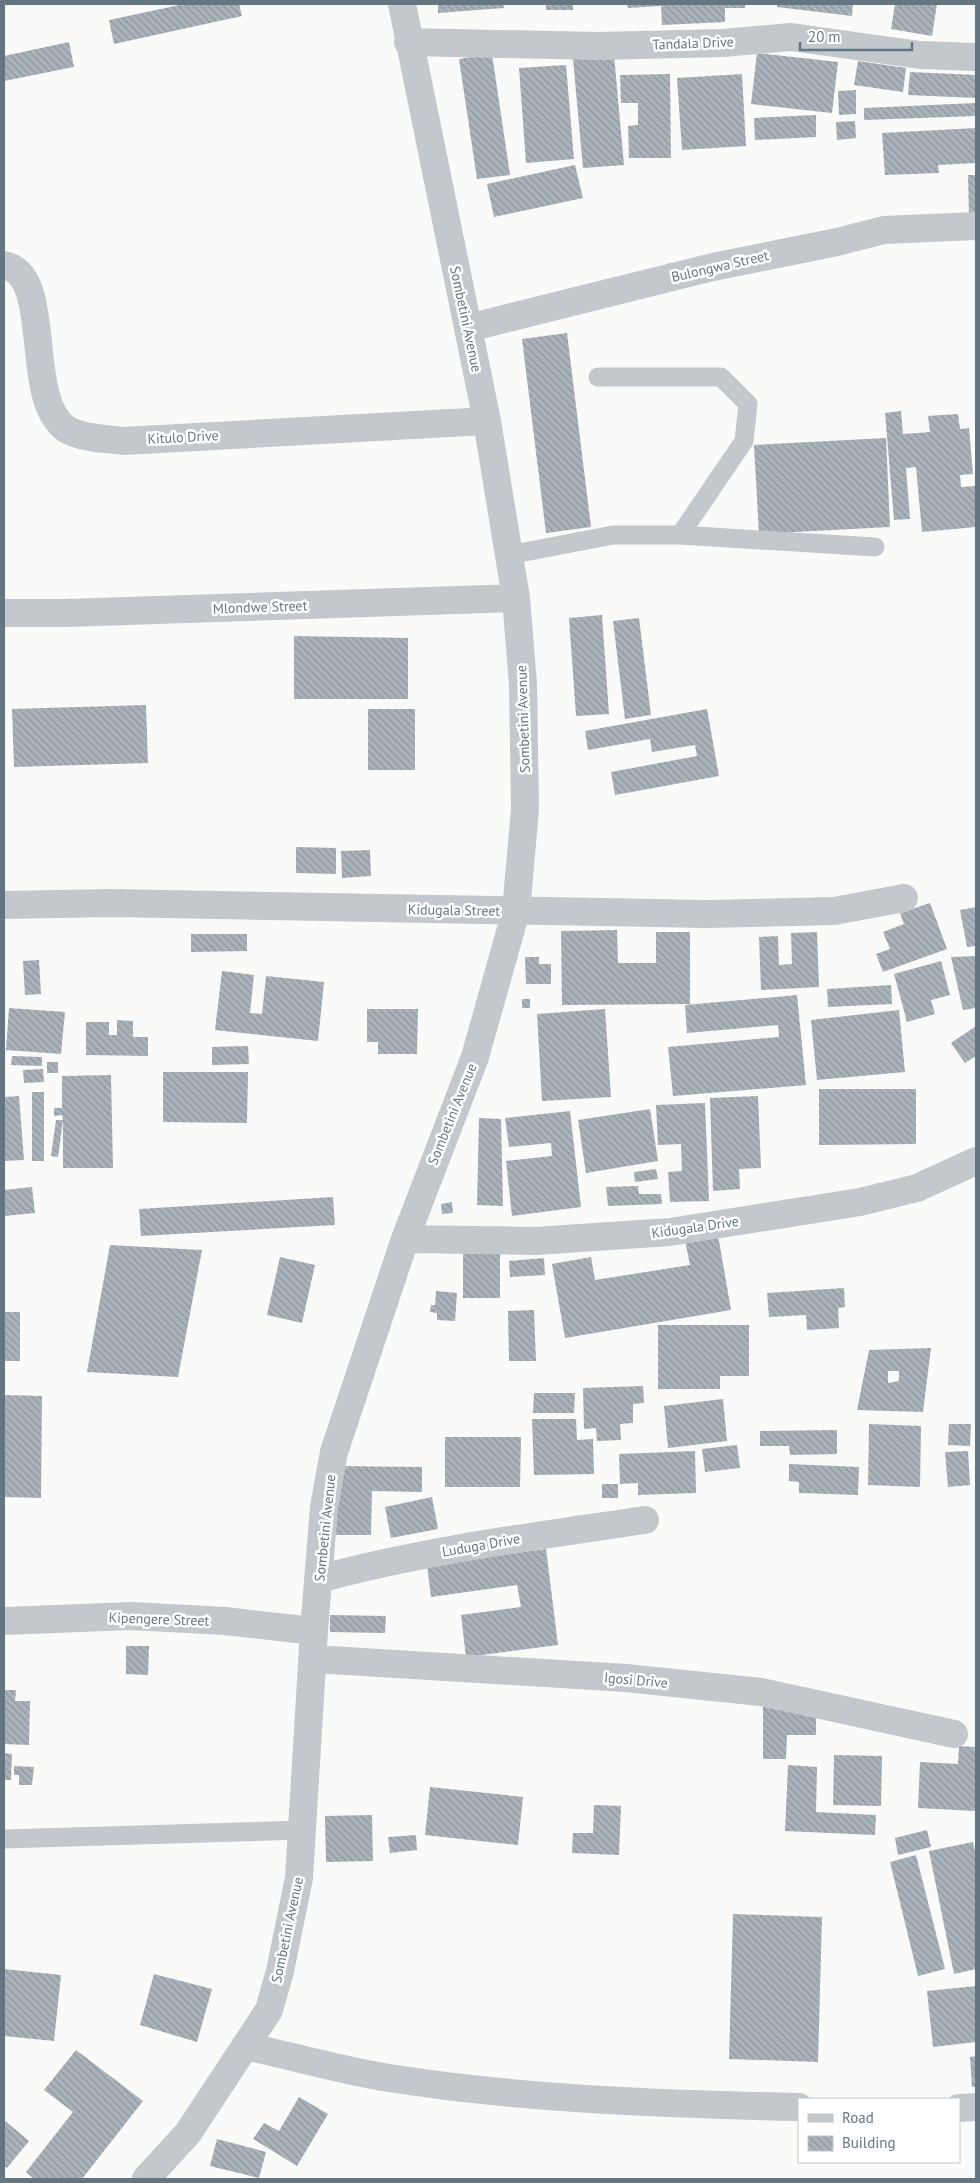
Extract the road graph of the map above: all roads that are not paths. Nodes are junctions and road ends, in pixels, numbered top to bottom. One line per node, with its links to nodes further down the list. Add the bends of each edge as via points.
1 (402, 4): 2 (street, Sombetini Avenue)
2 (408, 42): 3 (street, Tandala Drive, via 608,46 723,43 790,37 920,55); 6 (street, Sombetini Avenue)
3 (976, 56)
4 (976, 226): 6 (street, Bulongwa Street, via 884,230 713,267)
5 (4, 265): 8 (street, Kitulo Drive, via 10,266 27,281 43,385 53,414 67,430 94,438 123,441)
6 (468, 328): 8 (street, Sombetini Avenue)
7 (598, 377): 9 (lane, via 721,377 748,404 744,441)
8 (487, 421): 11 (street, Sombetini Avenue)
9 (680, 535): 10 (lane); 11 (lane, via 613,535)
10 (875, 547)
11 (509, 555): 12 (street, Sombetini Avenue)
12 (516, 598): 13 (street, Mlondwe Street); 16 (street, Sombetini Avenue, via 523,684 525,809)
13 (4, 613)
14 (904, 898): 16 (street, Kidugala Street, via 834,911 706,914)
15 (4, 905): 16 (street, Kidugala Street, via 111,903)
16 (516, 911): 18 (street, Sombetini Avenue, via 475,1057)
17 (976, 1161): 18 (street, Kidugala Drive, via 917,1188 860,1202 670,1232 535,1241)
18 (405, 1239): 20 (street, Sombetini Avenue, via 334,1452 324,1507)
19 (644, 1520): 20 (street, Luduga Drive, via 489,1543 365,1566)
20 (319, 1579): 22 (street, Sombetini Avenue)
21 (4, 1621): 22 (street, Kipengere Street, via 131,1616 225,1621)
22 (314, 1631): 23 (street, Sombetini Avenue)
23 (314, 1659): 24 (street, Igosi Drive, via 626,1678 761,1692); 25 (street, Sombetini Avenue)
24 (954, 1734)
25 (302, 1830): 26 (lane); 27 (street, Sombetini Avenue, via 299,1878 280,1971 269,2010)
26 (4, 1839)
27 (246, 2046): 28 (street, via 382,2076 505,2092 675,2104); 31 (street, Sombetini Avenue, via 188,2133)
28 (798, 2107)
29 (976, 2107): 30 (street)
30 (960, 2108)
31 (146, 2179)

